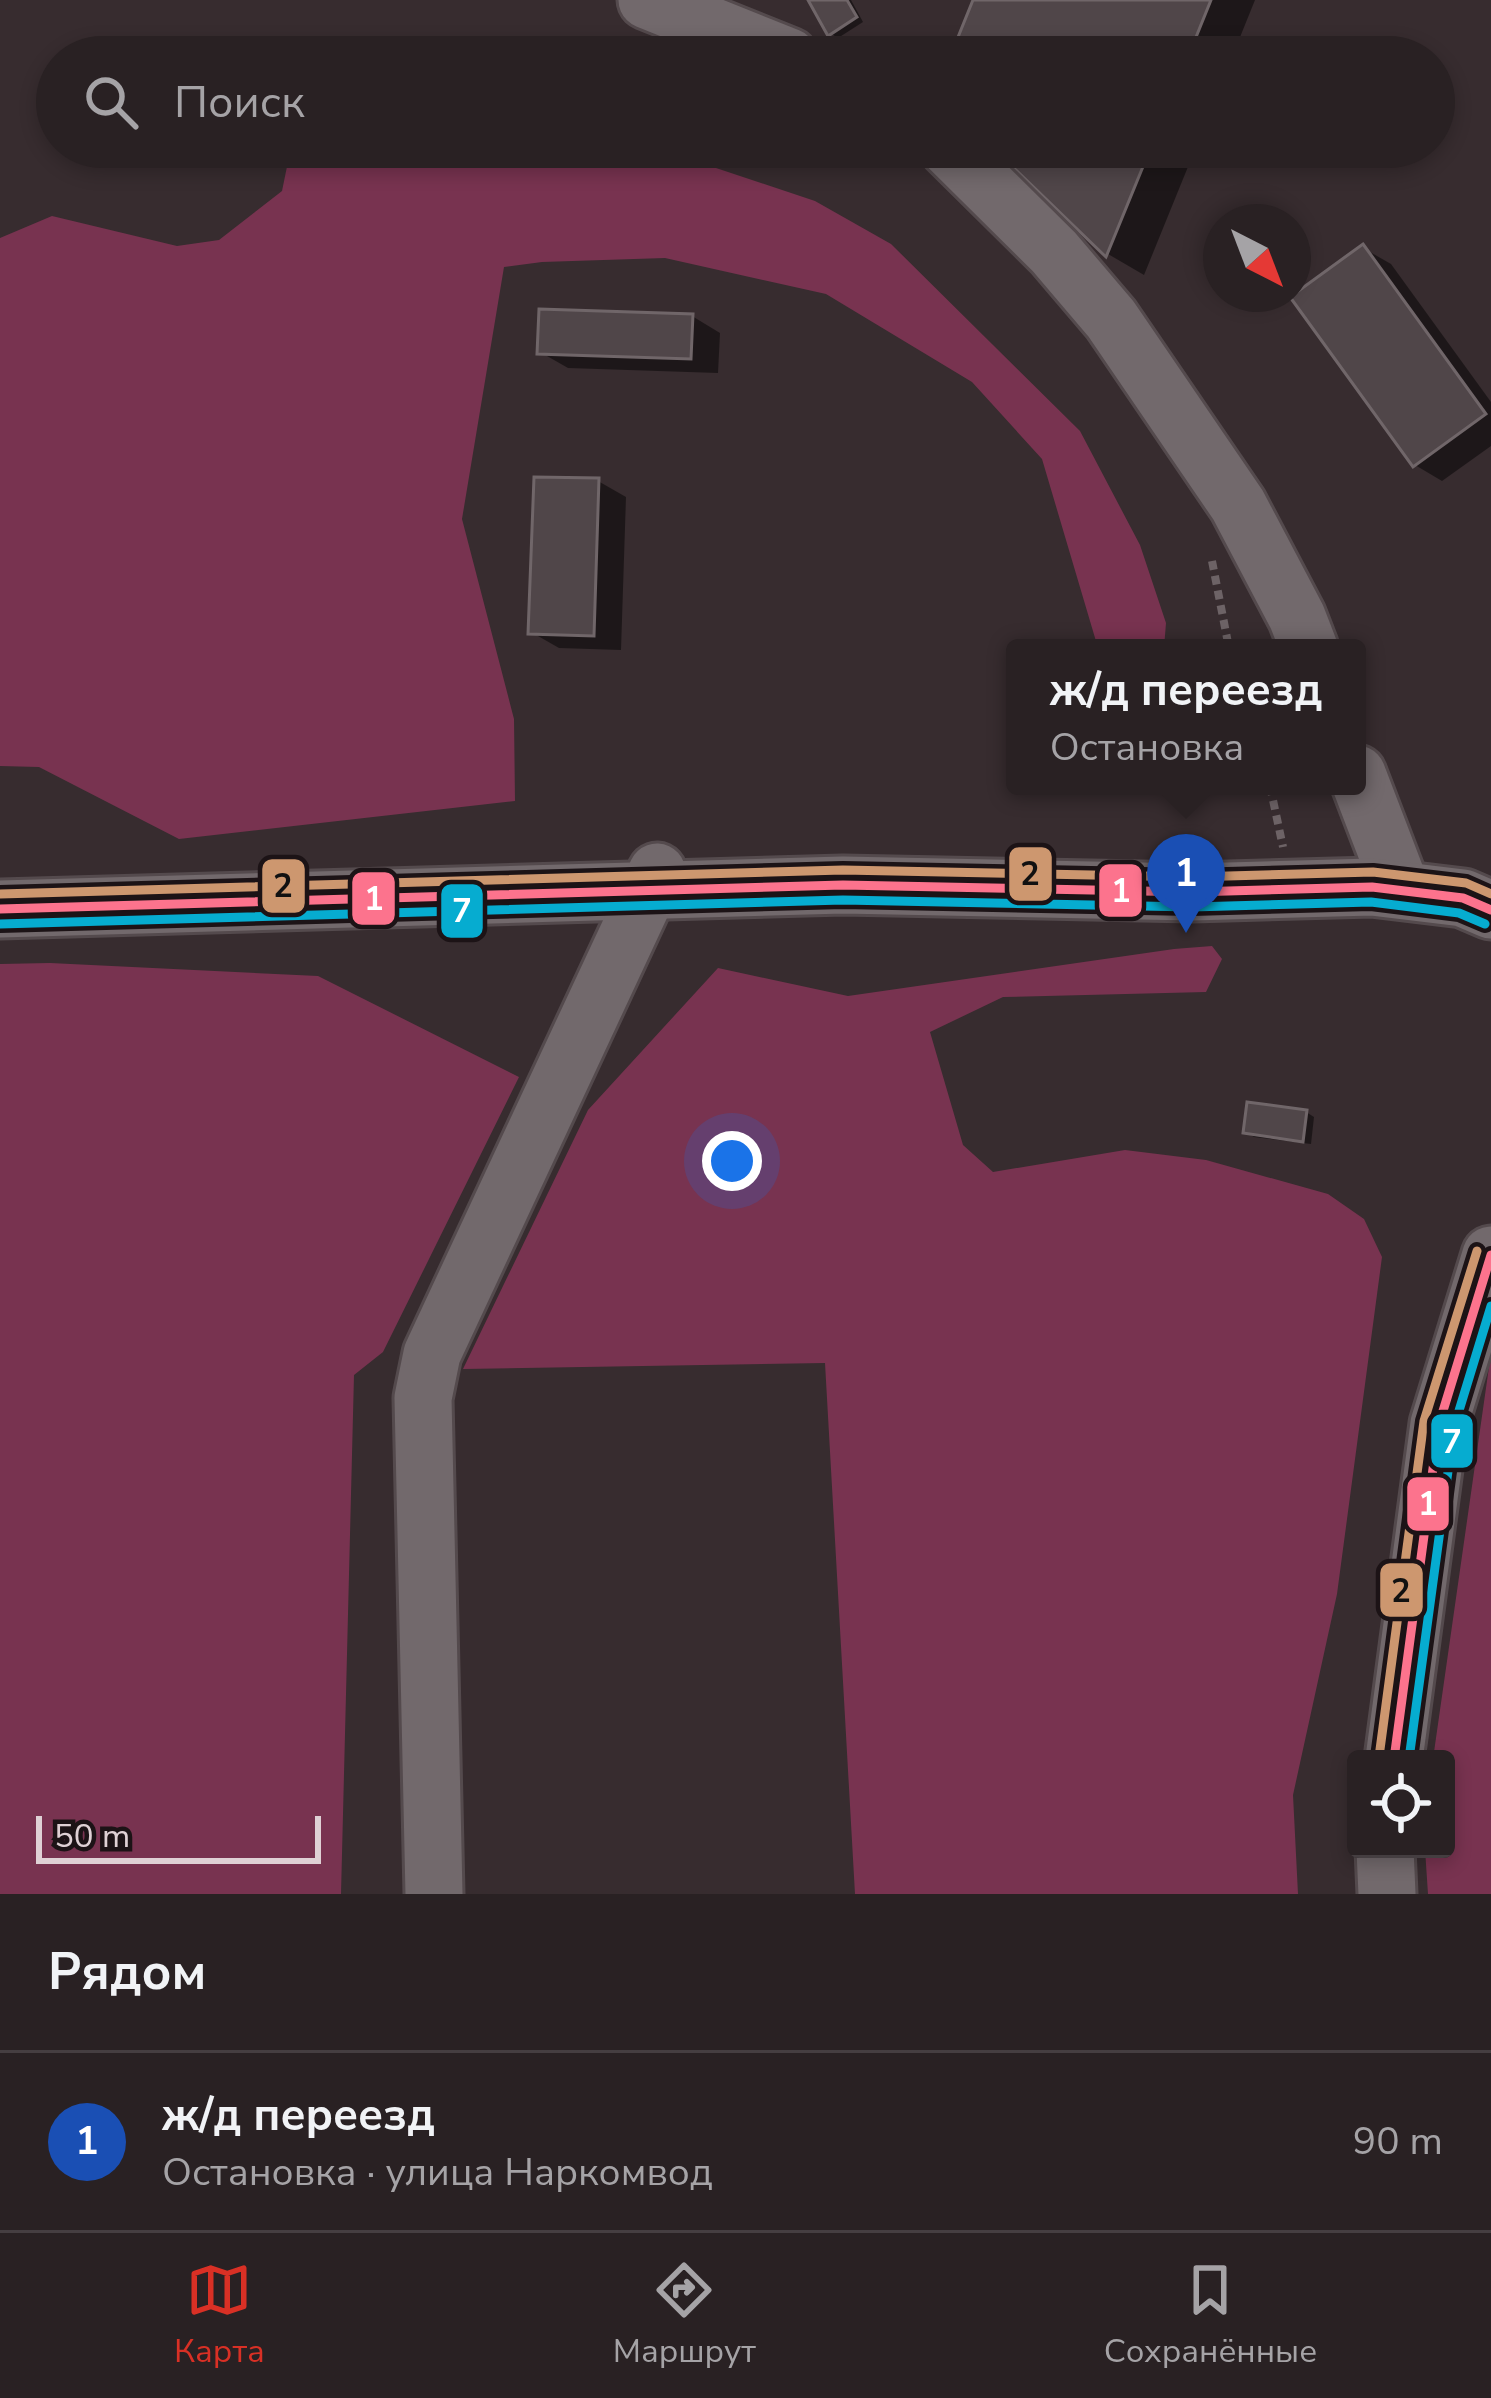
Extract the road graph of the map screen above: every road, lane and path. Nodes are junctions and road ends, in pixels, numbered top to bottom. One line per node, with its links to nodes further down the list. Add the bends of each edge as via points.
1 (647, 0): 2 (street)
2 (711, 13): 3 (street)
3 (752, 36)
4 (969, 168): 5 (street, via 1111,319 1238,505)
5 (1306, 639)
6 (1272, 795): 10 (path)
7 (1365, 795): 9 (street)
8 (652, 882): 10 (street); 11 (street); 16 (street, via 432,1354 423,1398)
9 (1401, 889): 10 (street); 12 (street)
10 (1289, 890)
11 (0, 909)
12 (1491, 910)
13 (1491, 1256): 14 (street, via 1439,1424)
14 (1395, 1750)
15 (1385, 1858): 17 (street)
16 (434, 1894)
17 (1387, 1894)

